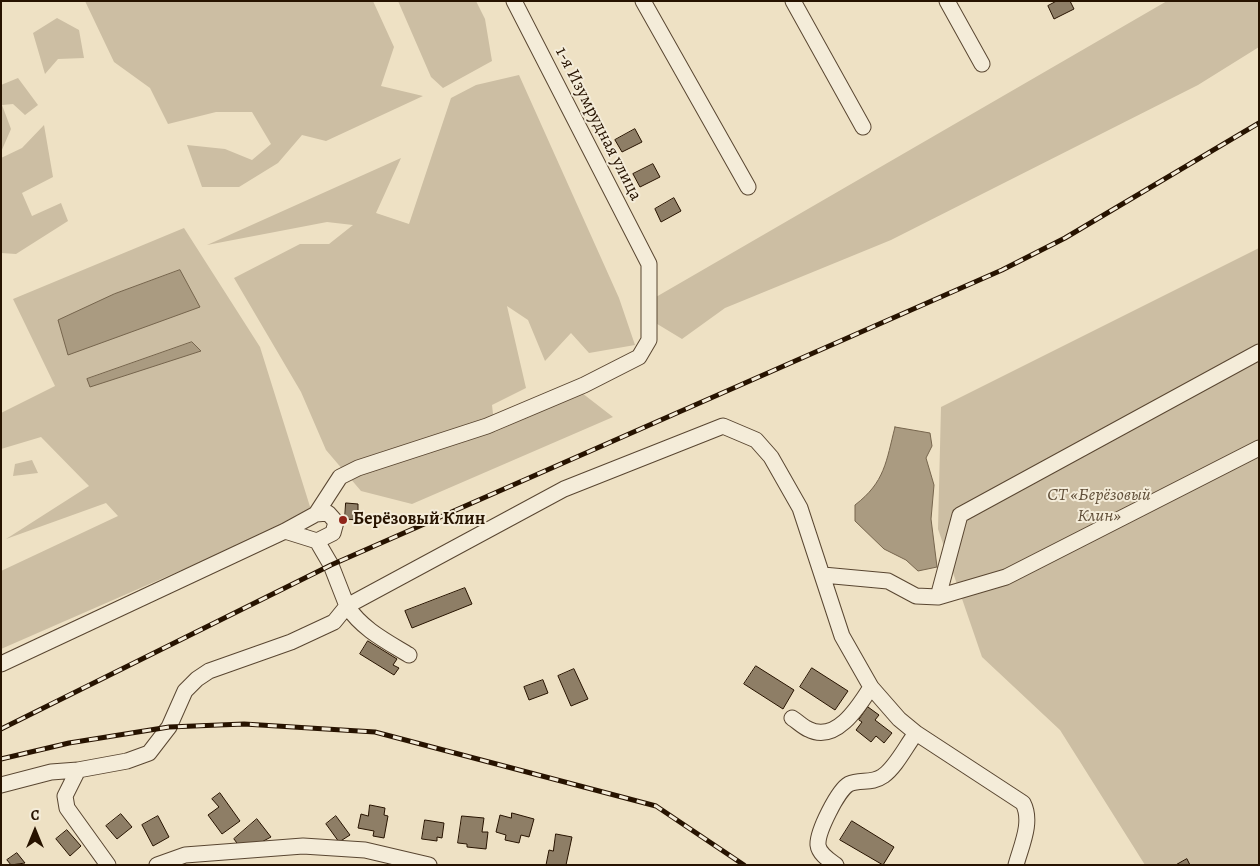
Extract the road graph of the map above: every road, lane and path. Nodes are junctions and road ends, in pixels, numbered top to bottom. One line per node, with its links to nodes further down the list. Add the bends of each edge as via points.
1 (514, 1): 10 (street, 1-я Изумрудная улица, via 649,264 649,340 639,357 584,385 487,426 358,468 340,477)
2 (642, 1): 7 (street)
3 (793, 1): 6 (street)
4 (946, 1): 5 (street)
5 (982, 64)
6 (863, 127)
7 (748, 187)
8 (1259, 352): 14 (street, via 960,515)
9 (1259, 448): 14 (street, via 1006,577)
10 (316, 514): 11 (street); 12 (street, via 328,513 336,522 333,533)
11 (285, 531): 12 (street); 17 (street)
12 (317, 541): 15 (street, via 331,565)
13 (823, 575): 14 (street, via 888,581 916,596); 15 (street, via 800,508 771,457 756,440 723,426 564,488); 18 (street, via 842,636)
14 (938, 597)
15 (347, 606): 16 (street, via 368,630); 21 (street, via 334,622 292,642 209,670 196,679 185,691 169,727 149,753 127,761)
16 (409, 655)
17 (1, 664)
18 (871, 687): 19 (street, via 855,713 841,725 823,732 809,730); 20 (street)
19 (792, 718)
20 (916, 733): 26 (street, via 884,776 842,789 820,834 818,846 825,858); 27 (street, via 1023,803 1028,820)
21 (78, 770): 22 (street, via 51,772); 23 (street, via 65,796 67,808)
22 (1, 785)
23 (108, 865)
24 (157, 865): 25 (street, via 185,855 303,846 365,850)
25 (429, 865)
26 (836, 865)
27 (1016, 865)

